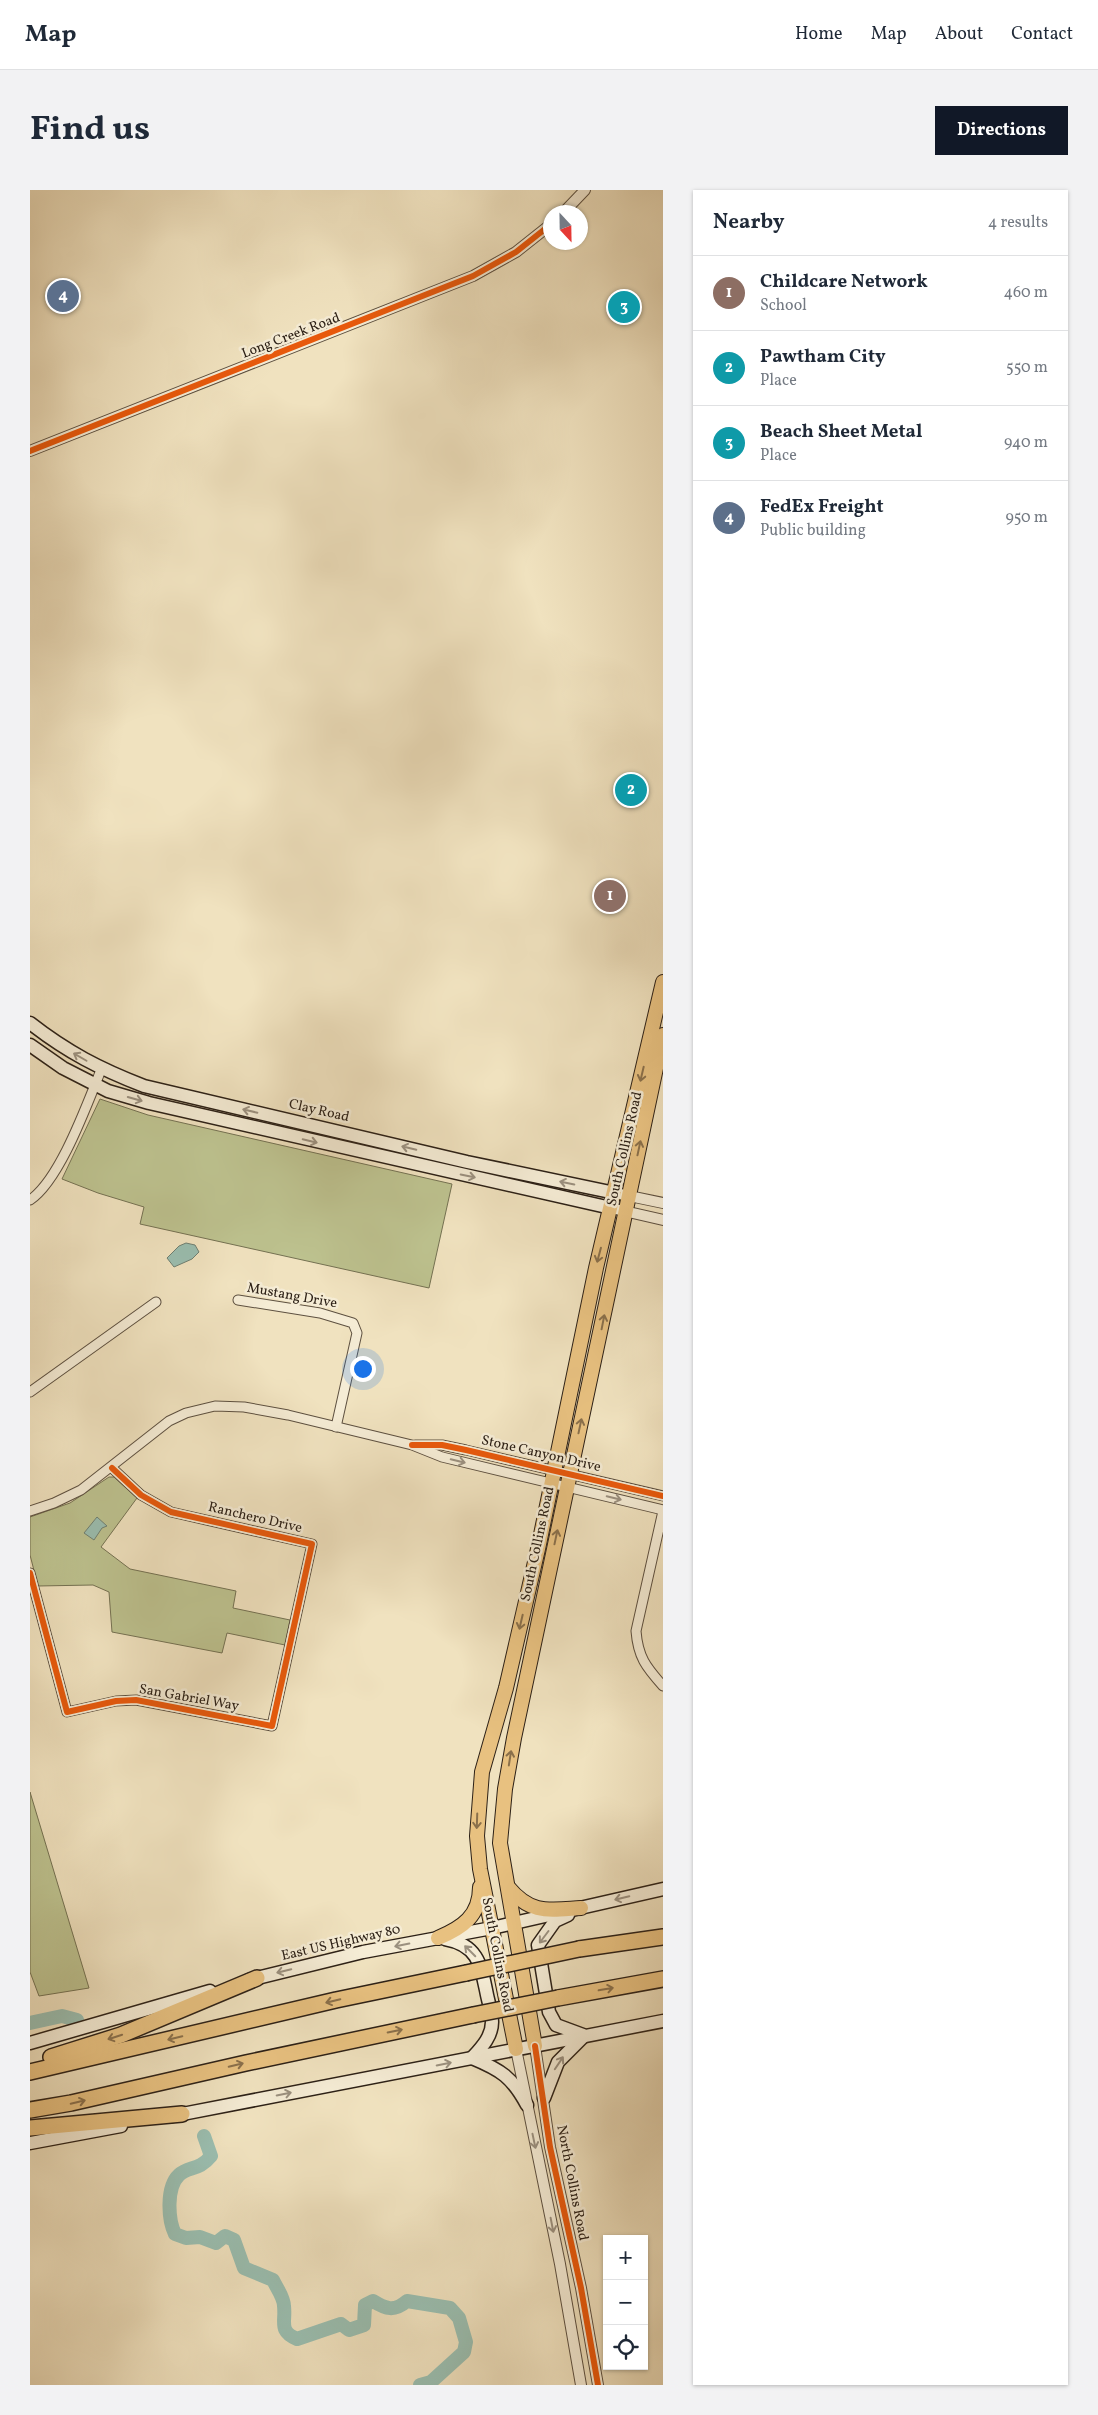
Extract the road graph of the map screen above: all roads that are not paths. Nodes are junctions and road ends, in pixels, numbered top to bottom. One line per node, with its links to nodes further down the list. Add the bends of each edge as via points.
1 (585, 190): 2 (street)
2 (571, 205)
3 (543, 231): 4 (street, Long Creek Road, via 516,252 473,276)
4 (30, 451)
5 (663, 982): 6 (main road, South Collins Road)
6 (660, 1015): 12 (main road, South Collins Road, one-way to 12)
7 (30, 1023): 10 (main road, Clay Road, one-way to 7, via 58,1045)
8 (663, 1035): 13 (main road, South Collins Road, one-way to 8)
9 (30, 1044): 11 (main road, via 63,1068)
10 (101, 1070): 11 (street); 12 (main road, Clay Road, one-way to 10, via 467,1162 144,1086)
11 (95, 1084): 14 (street, via 55,1172 41,1192); 16 (main road, one-way to 16, via 159,1106)
12 (615, 1193): 13 (street); 16 (main road, South Collins Road)
13 (629, 1196): 15 (street); 17 (main road, South Collins Road)
14 (30, 1200)
15 (663, 1203)
16 (611, 1208): 17 (street); 27 (main road, South Collins Road, one-way to 27)
17 (626, 1212): 18 (street); 28 (main road, South Collins Road, one-way to 17)
18 (663, 1220)
19 (238, 1300): 22 (street, Mustang Drive, via 320,1313 353,1322 357,1333)
20 (156, 1302): 21 (street)
21 (30, 1392)
22 (336, 1427): 23 (street, Stone Canyon Drive); 25 (street, Stone Canyon Drive, via 229,1405 198,1409 169,1422)
23 (412, 1445): 24 (street, Stone Canyon Drive, via 442,1445); 26 (street, Stone Canyon Drive, one-way to 26, via 442,1458)
24 (487, 1454): 26 (street); 27 (street, Stone Canyon Drive)
25 (112, 1468): 30 (street, Stone Canyon Drive, via 68,1497); 36 (street, Ranchero Drive, via 156,1506 312,1544)
26 (484, 1468): 27 (street, Stone Canyon Drive)
27 (553, 1476): 28 (street, Stone Canyon Drive); 28 (street, Stone Canyon Drive); 34 (main road, South Collins Road, one-way to 34)
28 (568, 1480): 29 (street, Stone Canyon Drive); 31 (street, Stone Canyon Drive, one-way to 31); 35 (main road, South Collins Road, one-way to 28)
29 (663, 1496)
30 (30, 1510)
31 (663, 1511): 33 (street, via 636,1631 637,1648 646,1667)
32 (30, 1573): 36 (street, San Gabriel Way, via 67,1712 136,1700)
33 (663, 1686)
34 (506, 1688): 35 (main road); 37 (main road, South Collins Road, one-way to 37, via 482,1772 476,1836)
35 (523, 1692): 38 (main road, South Collins Road, one-way to 35, via 500,1843 505,1789)
36 (272, 1726)
37 (480, 1869): 42 (main road, South Collins Road); 44 (main road, via 480,1897 472,1918 456,1931)
38 (508, 1886): 40 (main road, via 518,1900 542,1910); 41 (main road, South Collins Road)
39 (663, 1889): 40 (main road, East US Highway 80, one-way to 40)
40 (581, 1908): 41 (main road, East US Highway 80); 48 (main road, one-way to 48, via 556,1921 538,1945 550,2012 556,2025)
41 (514, 1923): 42 (main road, East US Highway 80); 50 (main road, South Collins Road)
42 (492, 1928): 44 (main road, East US Highway 80); 51 (main road, South Collins Road)
43 (663, 1937): 54 (highway, one-way to 54, bridge, via 579,1949 336,2000)
44 (438, 1938): 45 (main road, East US Highway 80, one-way to 45, via 363,1952); 52 (main road, one-way to 44, via 486,2043 492,2023 481,1966 472,1951 459,1942)
45 (257, 1978): 49 (main road, East US Highway 80); 53 (highway, one-way to 53, via 121,2036)
46 (663, 1979): 57 (highway, one-way to 46, bridge, via 473,2015)
47 (663, 2021): 48 (main road)
48 (586, 2036): 50 (main road); 55 (main road, one-way to 48, via 558,2062)
49 (30, 2043)
50 (535, 2046): 51 (main road); 55 (street, North Collins Road)
51 (516, 2049): 52 (main road); 56 (street, North Collins Road)
52 (472, 2058): 56 (main road, via 495,2067 508,2077); 58 (main road, one-way to 52)
53 (30, 2063)
54 (30, 2072)
55 (544, 2098): 61 (street, North Collins Road, via 550,2147)
56 (527, 2105): 62 (street, North Collins Road, one-way to 62)
57 (30, 2110)
58 (182, 2114): 59 (highway); 60 (main road)
59 (30, 2128)
60 (30, 2143)
61 (593, 2356): 62 (street); 64 (street, North Collins Road)
62 (577, 2359): 63 (street, North Collins Road)
63 (581, 2385)
64 (598, 2385)

